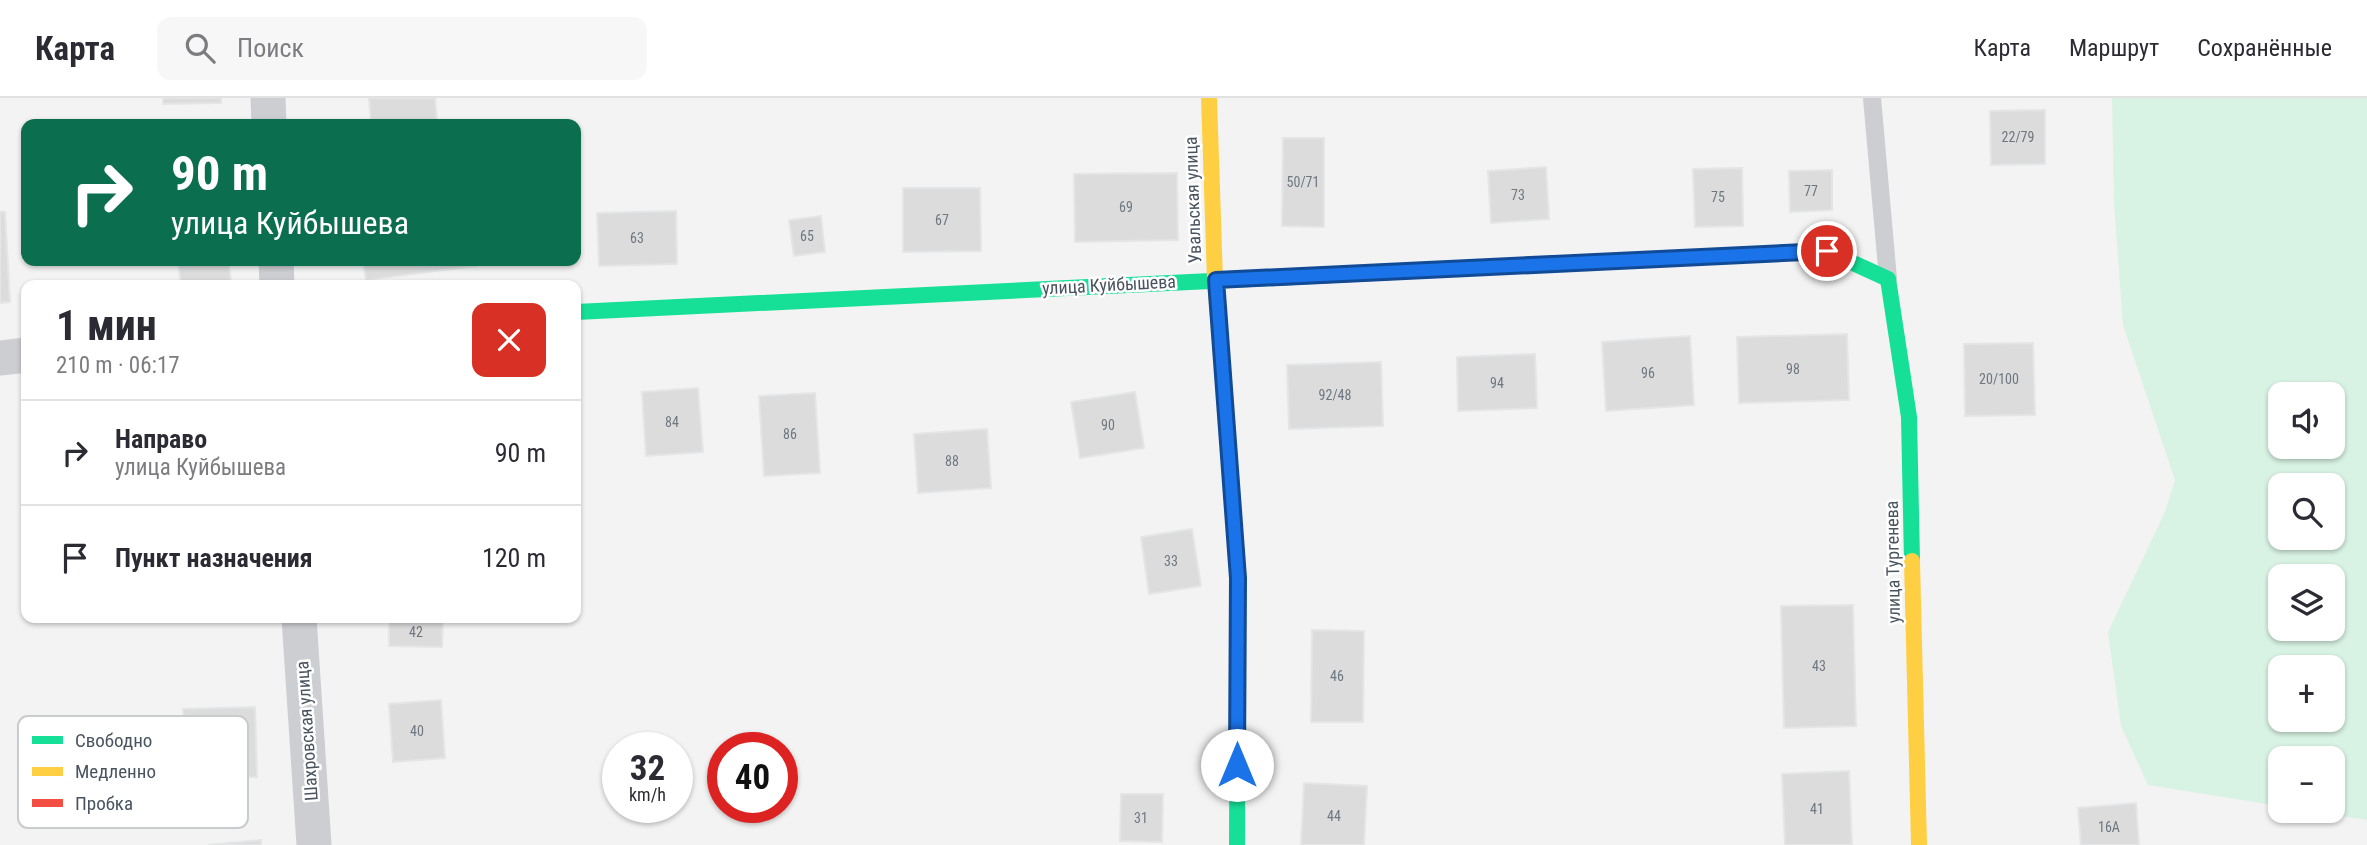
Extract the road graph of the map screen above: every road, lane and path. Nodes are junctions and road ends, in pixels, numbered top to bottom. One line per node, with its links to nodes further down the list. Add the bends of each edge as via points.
1 (268, 98): 4 (street)
2 (1209, 98): 6 (street, Увальская улица)
3 (1872, 98): 5 (lane)
4 (270, 119)
5 (1888, 279): 6 (street, улица Куйбышева, via 1827,251); 13 (street, улица Тургенева, via 1909,417)
6 (1216, 280): 7 (street, улица Куйбышева); 12 (street, Увальская улица, via 1238,578)
7 (581, 312)
8 (21, 356): 9 (street)
9 (0, 358)
10 (299, 623): 11 (street, Шахровская улица)
11 (314, 845)
12 (1237, 845)
13 (1919, 845)

